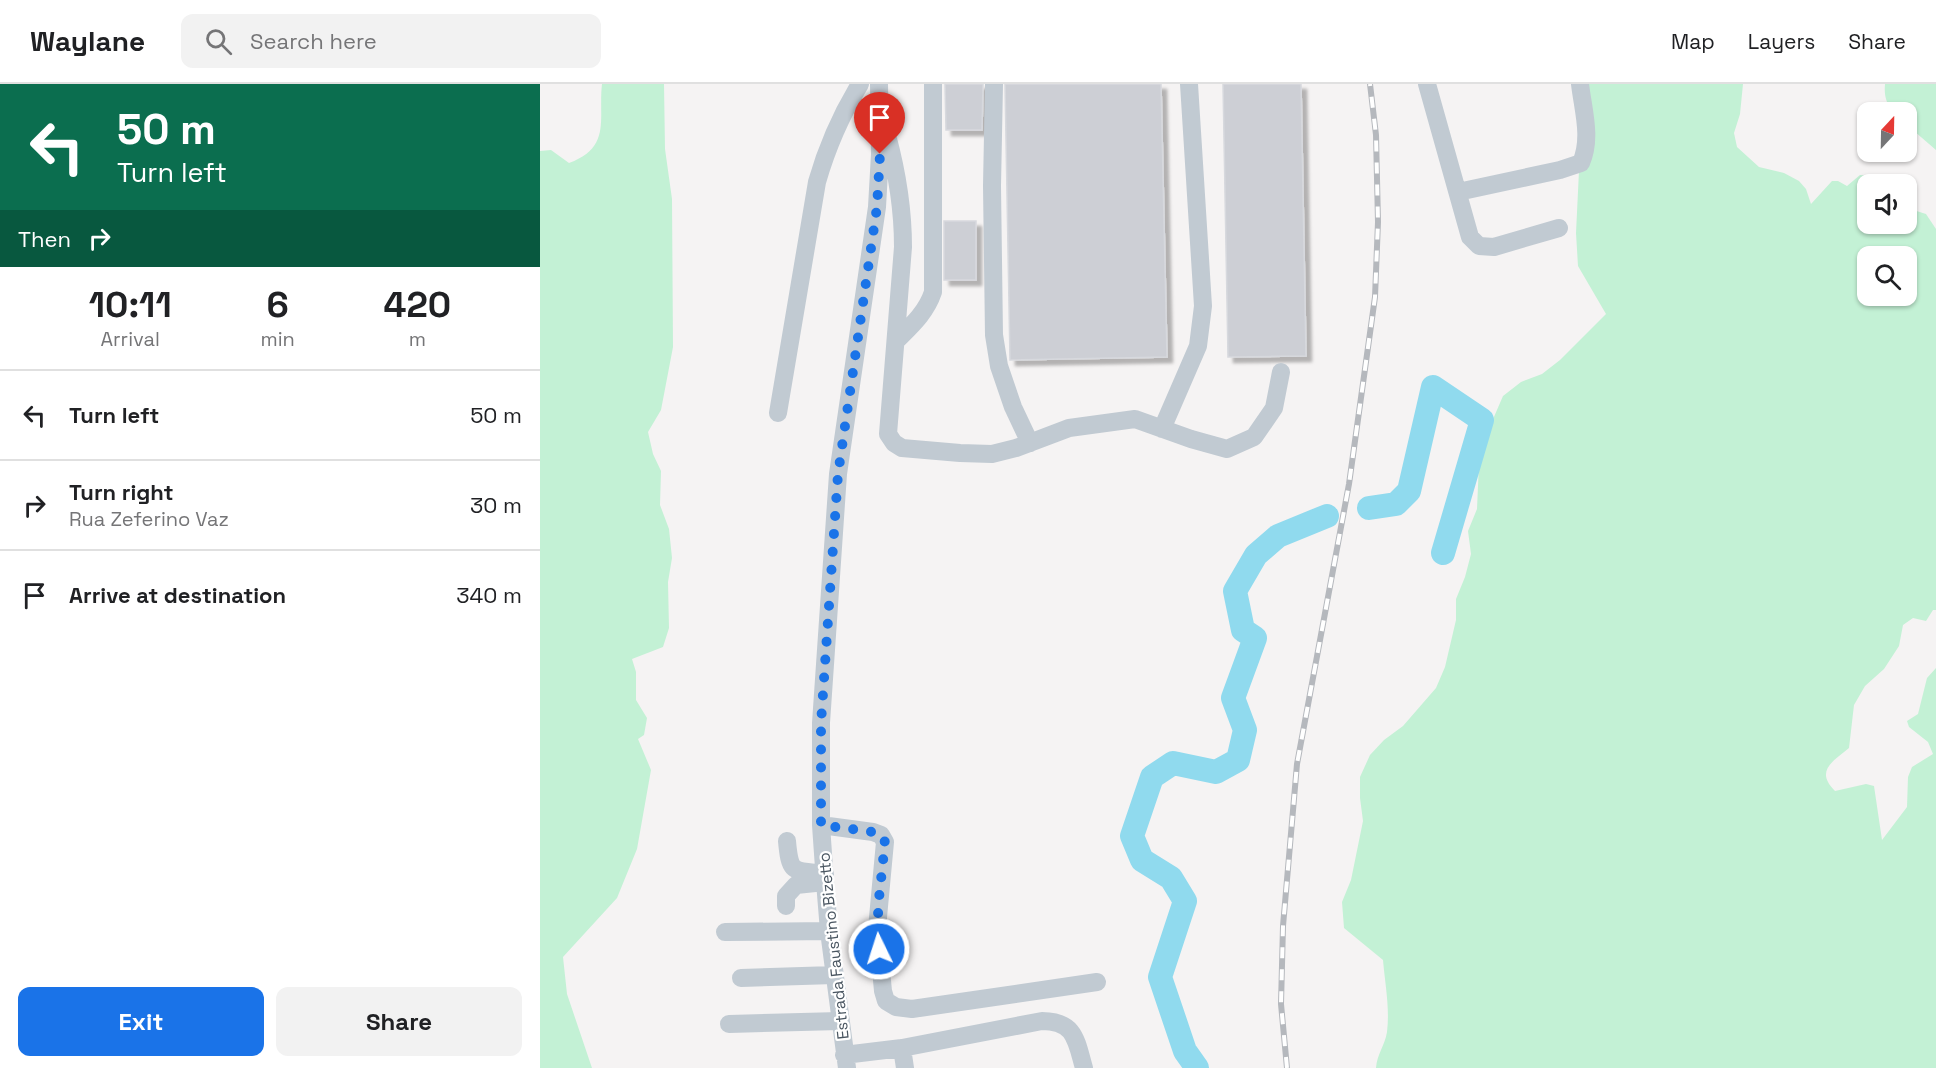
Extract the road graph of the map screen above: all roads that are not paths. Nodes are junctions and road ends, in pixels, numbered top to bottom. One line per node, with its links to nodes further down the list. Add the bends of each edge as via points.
1 (860, 84): 13 (street, via 829,144 817,182)
2 (879, 84): 8 (street)
3 (933, 84): 11 (street, via 933,292 919,318)
4 (994, 84): 15 (street, via 994,335 1002,376)
5 (1189, 84): 14 (street, via 1203,306 1197,346)
6 (1427, 84): 9 (street)
7 (1580, 84): 9 (street, via 1588,141 1581,163)
8 (880, 112): 11 (street, via 903,216); 16 (street, Estrada Faustino Bizetto, via 877,207 838,474 821,723)
9 (1458, 192): 10 (street, via 1470,237 1479,246 1494,247)
10 (1559, 228)
11 (896, 341): 15 (street, via 888,434 894,443 902,448 992,454)
12 (1281, 372): 14 (street, via 1274,408 1254,437 1227,449)
13 (778, 413)
14 (1162, 429): 15 (street, via 1135,419 1069,428)
15 (1030, 443)
16 (821, 825): 18 (street, Estrada Faustino Bizetto); 24 (street, via 873,832 885,842 877,928 883,991 886,1001 896,1007 912,1009)
17 (787, 841): 18 (street, via 791,867)
18 (825, 878): 19 (street, via 796,885 786,896); 20 (street, Estrada Faustino Bizetto)
19 (786, 906)
20 (829, 931): 21 (street); 22 (street, Estrada Faustino Bizetto)
21 (725, 932)
22 (834, 975): 23 (street); 25 (street, Estrada Faustino Bizetto)
23 (741, 978)
24 (1097, 982)
25 (840, 1021): 26 (street); 28 (street, Estrada Faustino Bizetto)
26 (729, 1024)
27 (902, 1048): 28 (street); 29 (street); 30 (street, via 1055,1021 1074,1035)
28 (845, 1061)
29 (905, 1068)
30 (1084, 1068)

